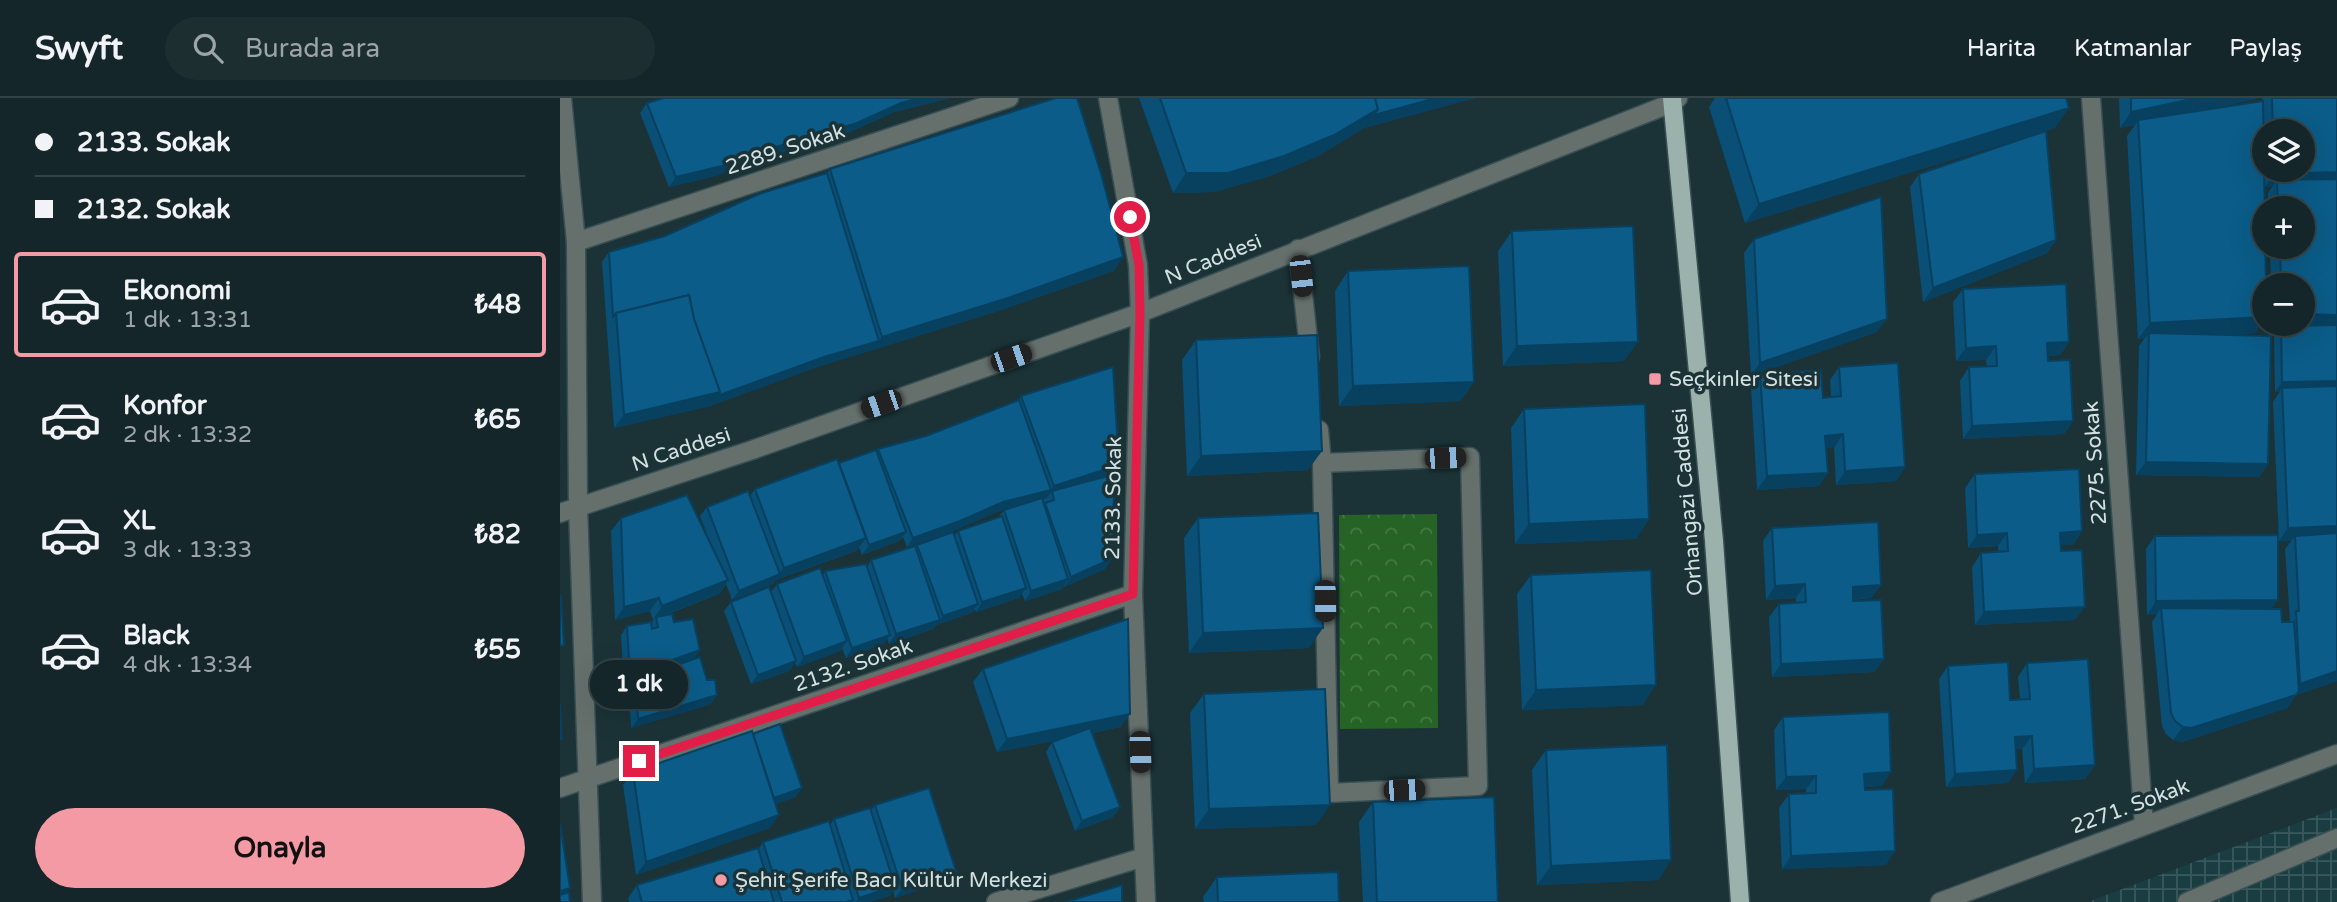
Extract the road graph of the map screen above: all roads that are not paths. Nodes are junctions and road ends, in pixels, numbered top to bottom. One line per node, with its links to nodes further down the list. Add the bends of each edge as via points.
1 (562, 98): 6 (street)
2 (1009, 98): 7 (street, 2289. Sokak)
3 (1108, 98): 9 (street, 2133. Sokak, via 1139,265)
4 (2091, 98): 19 (street, 2275. Sokak)
5 (1674, 100): 8 (street, N Caddesi); 25 (main road, Orhangazi Caddesi, via 1714,541)
6 (566, 213): 7 (street)
7 (576, 242): 13 (street)
8 (1298, 249): 9 (street, N Caddesi); 10 (street)
9 (1140, 313): 13 (street, N Caddesi); 15 (street, 2133. Sokak)
10 (1312, 370)
11 (1316, 410): 12 (street)
12 (1322, 463): 12 (street, via 1470,457 1478,786 1329,793)
13 (578, 507): 14 (street, N Caddesi); 17 (street)
14 (560, 513)
15 (1133, 594): 17 (street, 2132. Sokak); 21 (street, 2133. Sokak)
16 (2337, 754): 19 (street, 2271. Sokak)
17 (587, 779): 18 (street, 2132. Sokak); 22 (street)
18 (560, 788)
19 (2144, 825): 26 (street, 2271. Sokak)
20 (2337, 838): 27 (street)
21 (1144, 857): 23 (street); 24 (street, 2133. Sokak)
22 (592, 902)
23 (996, 902)
24 (1146, 902)
25 (1740, 902)
26 (1940, 902)
27 (2187, 902)

